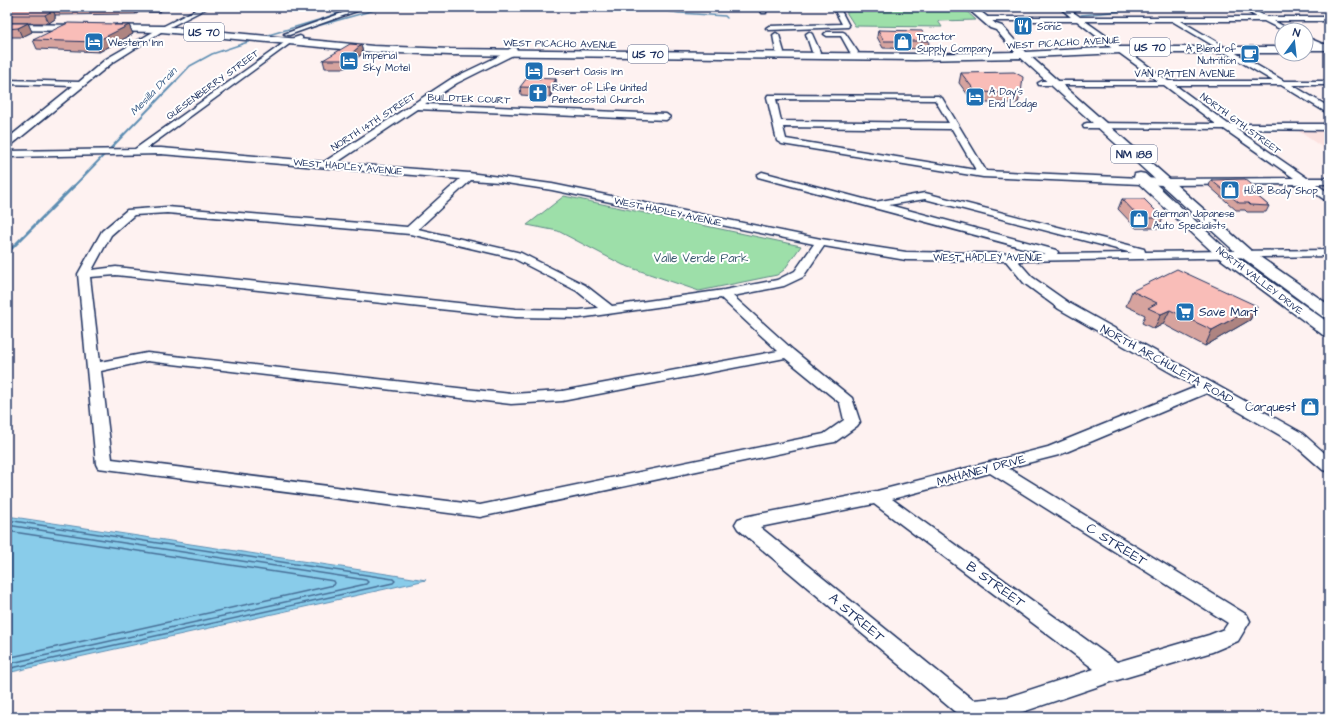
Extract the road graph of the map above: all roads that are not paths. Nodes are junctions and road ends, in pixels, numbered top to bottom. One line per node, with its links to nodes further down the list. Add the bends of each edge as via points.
1 (206, 7): 14 (street)
2 (365, 7): 24 (street, QUESENBERRY STREET)
3 (836, 7): 17 (street, via 846,26)
4 (970, 7): 7 (main road, NORTH VALLEY DRIVE)
5 (1062, 7): 8 (street, NORTH 6TH STREET)
6 (1242, 7): 10 (street)
7 (984, 19): 8 (street); 15 (main road, NORTH VALLEY DRIVE)
8 (1079, 19): 9 (street); 26 (street, NORTH 6TH STREET)
9 (1173, 19): 10 (street); 27 (street)
10 (1264, 19): 11 (street); 13 (street)
11 (1329, 19)
12 (7, 24): 14 (main road, WEST PICACHO AVENUE / US 70)
13 (1274, 24)
14 (171, 26): 18 (street); 19 (main road, WEST PICACHO AVENUE / US 70)
15 (992, 26): 23 (main road, NORTH VALLEY DRIVE, via 999,28); 36 (main road, NORTH VALLEY DRIVE, via 992,32)
16 (7, 27): 18 (main road, WEST PICACHO AVENUE / US 70)
17 (769, 28)
18 (162, 29): 19 (main road, WEST PICACHO AVENUE / US 70); 45 (street, via 108,61)
19 (250, 34): 24 (main road, WEST PICACHO AVENUE / US 70)
20 (809, 34): 22 (street); 34 (street); 35 (street, via 843,34)
21 (776, 35): 33 (street)
22 (786, 35)
23 (1007, 38): 31 (main road, via 1027,45); 36 (main road, NORTH VALLEY DRIVE)
24 (282, 39): 32 (main road, WEST PICACHO AVENUE / US 70); 32 (main road, WEST PICACHO AVENUE / US 70, via 373,49); 56 (street, QUESENBERRY STREET)
25 (1314, 42): 30 (street)
26 (1119, 48): 27 (main road, WEST PICACHO AVENUE / US 70); 31 (main road, WEST PICACHO AVENUE / US 70); 37 (main road, WEST PICACHO AVENUE / US 70); 42 (street, NORTH 6TH STREET)
27 (1223, 48): 28 (main road, WEST PICACHO AVENUE / US 70); 43 (street)
28 (1274, 48)
29 (1314, 48): 30 (main road)
30 (1327, 48)
31 (1061, 49): 36 (main road, WEST PICACHO AVENUE / US 70)
32 (512, 51): 33 (main road, WEST PICACHO AVENUE / US 70); 36 (main road, WEST PICACHO AVENUE / US 70, via 915,57 996,56); 46 (street, NORTH 14TH STREET, via 454,81)
33 (780, 52): 34 (main road, WEST PICACHO AVENUE / US 70)
34 (816, 52): 35 (main road, WEST PICACHO AVENUE / US 70)
35 (854, 52): 36 (main road, WEST PICACHO AVENUE / US 70)
36 (1014, 53): 37 (main road, WEST PICACHO AVENUE / US 70); 38 (main road, NORTH VALLEY DRIVE / NM 188); 40 (main road, NORTH VALLEY DRIVE / NM 188)
37 (1046, 53): 38 (main road, via 1037,58)
38 (1038, 69): 41 (main road, NORTH VALLEY DRIVE / NM 188)
39 (7, 82): 45 (street)
40 (1042, 83): 41 (street, VAN PATTEN AVENUE); 51 (main road, NORTH VALLEY DRIVE / NM 188)
41 (1056, 83): 42 (street, VAN PATTEN AVENUE); 52 (main road, NORTH VALLEY DRIVE / NM 188)
42 (1168, 83): 43 (street, VAN PATTEN AVENUE); 53 (street, NORTH 6TH STREET)
43 (1282, 83): 44 (street, VAN PATTEN AVENUE); 47 (street)
44 (1329, 83)
45 (79, 84): 55 (street)
46 (416, 106): 48 (street, BUILDTEK COURT); 59 (street, NORTH 14TH STREET)
47 (1329, 111)
48 (666, 117)
49 (778, 124): 50 (street); 50 (street, via 771,97 938,98); 61 (street, via 782,141)
50 (955, 126): 61 (street)
51 (1087, 126): 52 (street); 58 (main road, NORTH VALLEY DRIVE / NM 188)
52 (1103, 126): 53 (street); 67 (main road, NORTH VALLEY DRIVE / NM 188)
53 (1225, 126): 54 (street); 65 (street, NORTH 6TH STREET)
54 (1329, 127)
55 (7, 144)
56 (139, 150): 57 (street, WEST HADLEY AVENUE); 59 (street, WEST HADLEY AVENUE)
57 (7, 154)
58 (1121, 159)
59 (327, 164): 62 (street, WEST HADLEY AVENUE)
60 (1133, 170): 64 (main road, NORTH VALLEY DRIVE / NM 188)
61 (983, 174): 64 (street)
62 (469, 176): 70 (street); 71 (street, WEST HADLEY AVENUE, via 552,187)
63 (762, 176): 69 (street)
64 (1144, 181): 67 (street); 74 (main road, NORTH VALLEY DRIVE / NM 188)
65 (1304, 181): 66 (street); 67 (street); 68 (street, NORTH 6TH STREET)
66 (1329, 181)
67 (1163, 182): 72 (main road, NORTH VALLEY DRIVE / NM 188)
68 (1329, 198)
69 (874, 205): 75 (street, via 925,196); 76 (street)
70 (410, 231): 78 (street, via 167,210 131,212 106,233); 80 (street, via 517,255 581,288)
71 (821, 242): 77 (street, WEST HADLEY AVENUE, via 906,256); 79 (street, via 799,274 780,283)
72 (1245, 253): 73 (street, WEST HADLEY AVENUE); 74 (street, WEST HADLEY AVENUE); 81 (main road, NORTH VALLEY DRIVE / NM 188)
73 (1329, 253)
74 (1223, 254): 75 (street, WEST HADLEY AVENUE); 82 (main road, NORTH VALLEY DRIVE / NM 188)
75 (1159, 255): 76 (street, WEST HADLEY AVENUE)
76 (1069, 257): 77 (street, WEST HADLEY AVENUE)
77 (1009, 258): 85 (street, NORTH ARCHULETA ROAD, via 1028,280 1064,306)
78 (84, 274): 80 (street, via 116,272 516,313 579,314); 84 (street)
79 (724, 294): 80 (street); 83 (street)
80 (609, 310)
81 (1329, 312)
82 (1329, 331)
83 (788, 353): 84 (street, via 562,396 511,399 147,357); 84 (street, via 847,401 852,422 829,438 480,511 104,464)
84 (93, 368)
85 (1208, 387): 86 (street, NORTH ARCHULETA ROAD, via 1296,437); 87 (street, MAHANEY DRIVE, via 1053,451)
86 (1329, 466)
87 (993, 467): 88 (street, MAHANEY DRIVE); 90 (street, C STREET, via 1240,622 1231,635 1212,643)
88 (877, 497): 89 (street, MAHANEY DRIVE); 90 (street, B STREET)
89 (744, 524): 90 (street, A STREET, via 969,710 1008,707)
90 (1114, 672)

